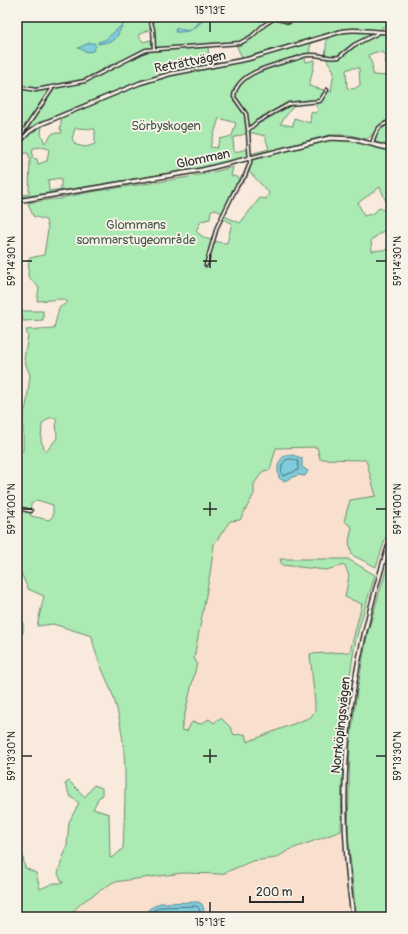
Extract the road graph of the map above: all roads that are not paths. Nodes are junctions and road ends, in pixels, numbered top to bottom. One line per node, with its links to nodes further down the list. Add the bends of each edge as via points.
1 (148, 17): 5 (street, via 153,25)
2 (289, 22): 5 (street, via 275,18 240,43)
3 (391, 32): 4 (street, Reträttvägen)
4 (379, 33): 10 (street, via 354,45 340,57 301,56 249,75 234,96 246,114); 13 (street, Reträttvägen, via 358,29 343,31 248,60 157,77 46,122 29,132)
5 (154, 49): 7 (street, via 143,50 88,80)
6 (19, 87): 7 (street, via 36,90)
7 (52, 87): 11 (street)
8 (327, 90): 10 (street, via 320,101 289,104 257,122)
9 (391, 122): 12 (street, via 376,130)
10 (248, 131): 15 (street)
11 (17, 141)
12 (372, 144): 14 (main road, Glomman); 15 (main road, Glomman, via 348,138 330,138)
13 (17, 145)
14 (391, 149)
15 (250, 158): 16 (main road, Glomman, via 189,172); 17 (street, via 245,176 237,186 215,230)
16 (17, 201)
17 (206, 265)
18 (17, 508): 19 (street)
19 (31, 511)
20 (391, 538): 21 (main road, Norrköpingsvägen, via 363,634 349,714 344,811)
21 (353, 917)

